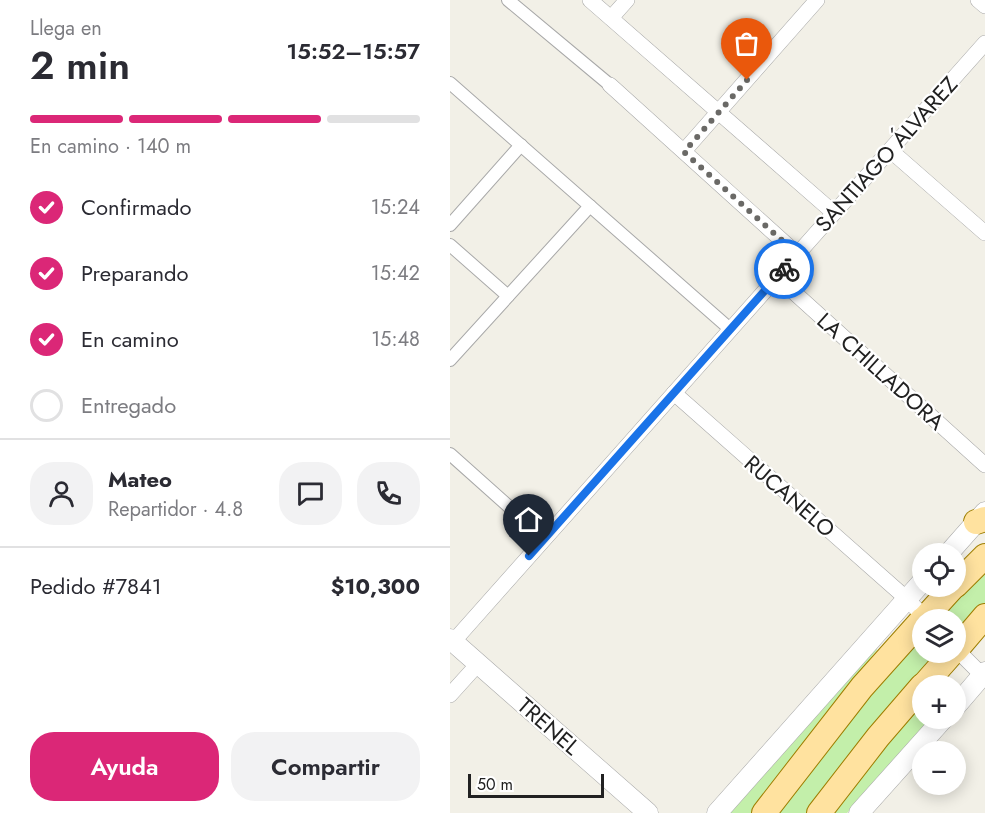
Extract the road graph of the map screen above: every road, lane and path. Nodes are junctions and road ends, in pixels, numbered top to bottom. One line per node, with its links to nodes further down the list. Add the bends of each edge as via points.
1 (508, 0): 10 (street)
2 (590, 0): 7 (street)
3 (627, 0): 7 (street)
4 (817, 0): 11 (street)
5 (978, 0): 6 (street)
6 (985, 6)
7 (611, 18): 11 (street)
8 (985, 43): 13 (street, SANTIAGO ÁLVAREZ)
9 (450, 83): 12 (street)
10 (610, 85): 14 (street)
11 (719, 112): 14 (street); 16 (street)
12 (521, 145): 15 (street); 17 (street)
13 (890, 150): 16 (street, SANTIAGO ÁLVAREZ); 18 (street)
14 (684, 152): 20 (street)
15 (590, 206): 22 (street); 23 (street)
16 (834, 213): 20 (street, SANTIAGO ÁLVAREZ)
17 (450, 225)
18 (985, 232)
19 (450, 245): 22 (street)
20 (797, 254): 21 (street, SANTIAGO ÁLVAREZ)
21 (777, 277): 23 (street, SANTIAGO ÁLVAREZ); 27 (street, LA CHILLADORA)
22 (508, 296): 24 (street)
23 (730, 329): 25 (street, SANTIAGO ÁLVAREZ)
24 (450, 360)
25 (674, 393): 29 (street, SANTIAGO ÁLVAREZ); 35 (street, RUCANELO)
26 (450, 454): 29 (street)
27 (985, 465)
28 (982, 518): 30 (street)
29 (544, 538): 41 (street, SANTIAGO ÁLVAREZ)
30 (958, 543)
31 (985, 556): 32 (main road)
32 (966, 575)
33 (912, 593): 35 (street)
34 (945, 597): 37 (main road)
35 (907, 599): 36 (street, RUCANELO); 52 (street)
36 (916, 609)
37 (933, 609)
38 (985, 616): 40 (main road)
39 (912, 632): 53 (main road, via 862,687)
40 (966, 638)
41 (451, 640): 44 (street, TRENEL)
42 (966, 659): 46 (street)
43 (943, 663): 45 (main road)
44 (478, 664): 47 (street); 51 (street, TRENEL)
45 (933, 675)
46 (984, 675): 48 (street)
47 (450, 695)
48 (966, 695)
49 (912, 698): 54 (main road)
50 (934, 729): 55 (street)
51 (648, 813)
52 (717, 813)
53 (764, 813)
54 (819, 813)
55 (859, 813)

